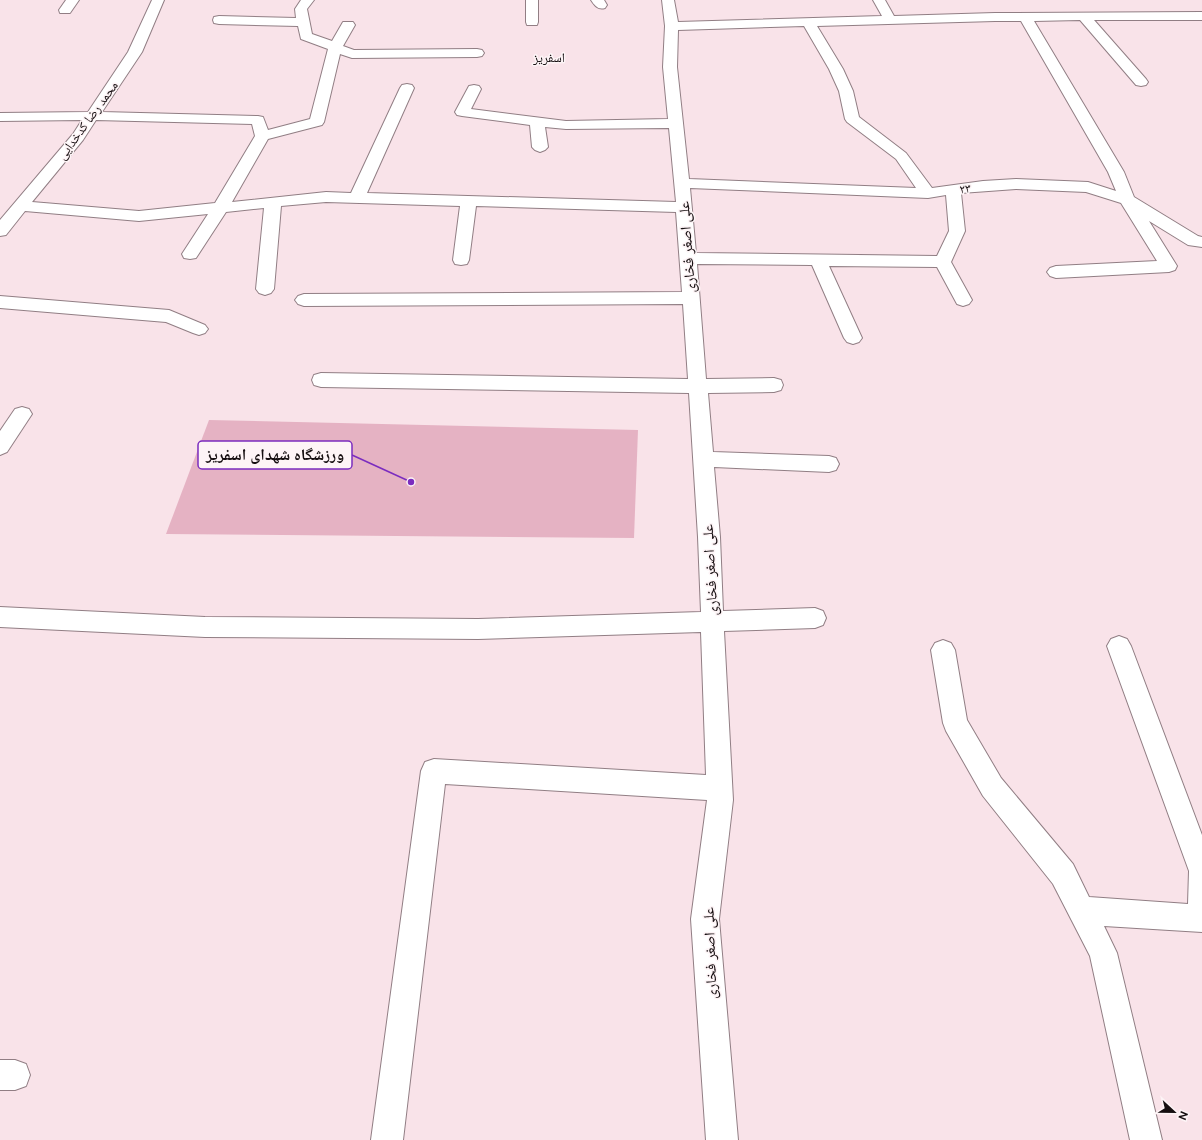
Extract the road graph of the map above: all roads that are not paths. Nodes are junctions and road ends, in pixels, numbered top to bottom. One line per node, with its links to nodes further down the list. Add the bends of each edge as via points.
1 (73, 0): 7 (street)
2 (158, 0): 23 (street, محمد رضا کدخدایی, via 135,52)
3 (308, 0): 13 (street, via 301,9)
4 (532, 0): 14 (street)
5 (668, 0): 17 (street, علی اصغر فخاری)
6 (879, 0): 12 (street)
7 (65, 10)
8 (1202, 16): 10 (street, via 1132,11)
9 (1025, 17): 10 (street); 12 (street, via 993,12); 33 (street, via 1116,172)
10 (1084, 17): 20 (street)
11 (219, 20): 13 (street)
12 (890, 20): 15 (street)
13 (304, 22): 18 (street, via 306,36)
14 (532, 22)
15 (808, 22): 17 (street); 31 (street, via 846,91 852,119 901,156)
16 (348, 24): 18 (street)
17 (672, 26): 26 (street, علی اصغر فخاری, via 670,66)
18 (335, 47): 19 (street, via 352,54 387,47); 27 (street, via 317,122)
19 (477, 53)
20 (1141, 82)
21 (407, 88): 32 (street)
22 (474, 89): 25 (street, via 462,112)
23 (92, 116): 24 (street); 27 (street, via 258,120); 36 (street, محمد رضا کدخدایی, via 78,137)
24 (0, 117)
25 (537, 121): 26 (street, via 566,125); 28 (street)
26 (676, 123): 29 (street, علی اصغر فخاری)
27 (262, 136): 37 (street)
28 (540, 147)
29 (682, 183): 31 (street, ۲۳); 38 (street, علی اصغر فخاری)
30 (953, 190): 31 (street, ۲۳); 33 (street, ۲۳, via 1016,184 1088,187); 45 (street, via 957,231)
31 (928, 193)
32 (357, 198): 34 (street); 35 (street, via 326,197)
33 (1127, 200): 40 (street, ۲۳, via 1194,241); 46 (street, via 1170,266)
34 (469, 201): 38 (street); 43 (street)
35 (273, 202): 37 (street); 47 (street)
36 (21, 206): 37 (street, via 139,216); 39 (street, محمد رضا کدخدایی)
37 (221, 207): 41 (street)
38 (684, 207): 42 (street, علی اصغر فخاری)
39 (0, 231)
40 (1202, 242)
41 (190, 254)
42 (688, 258): 44 (street); 48 (street, علی اصغر فخاری)
43 (461, 260)
44 (818, 260): 45 (street); 53 (street)
45 (943, 262): 50 (street)
46 (1056, 272)
47 (265, 289)
48 (691, 298): 49 (street); 56 (street, علی اصغر فخاری)
49 (304, 300)
50 (963, 300)
51 (0, 302): 52 (street, via 169,316)
52 (199, 329)
53 (853, 338)
54 (321, 380): 56 (street)
55 (774, 385): 56 (street)
56 (698, 386): 59 (street, علی اصغر فخاری)
57 (22, 414): 58 (street)
58 (0, 447)
59 (704, 459): 60 (street); 63 (street, علی اصغر فخاری)
60 (829, 464)
61 (0, 617): 63 (street, via 205,627 470,629)
62 (814, 618): 63 (street)
63 (713, 621): 66 (street, علی اصغر فخاری)
64 (1120, 646): 67 (street, via 1202,871 1201,919)
65 (943, 650): 67 (street, via 955,723 992,787 1063,874)
66 (720, 788): 68 (street, via 434,771); 69 (street, علی اصغر فخاری, via 705,919)
67 (1081, 910): 70 (street, via 1103,953)
68 (387, 1140)
69 (722, 1140)
70 (1146, 1140)

